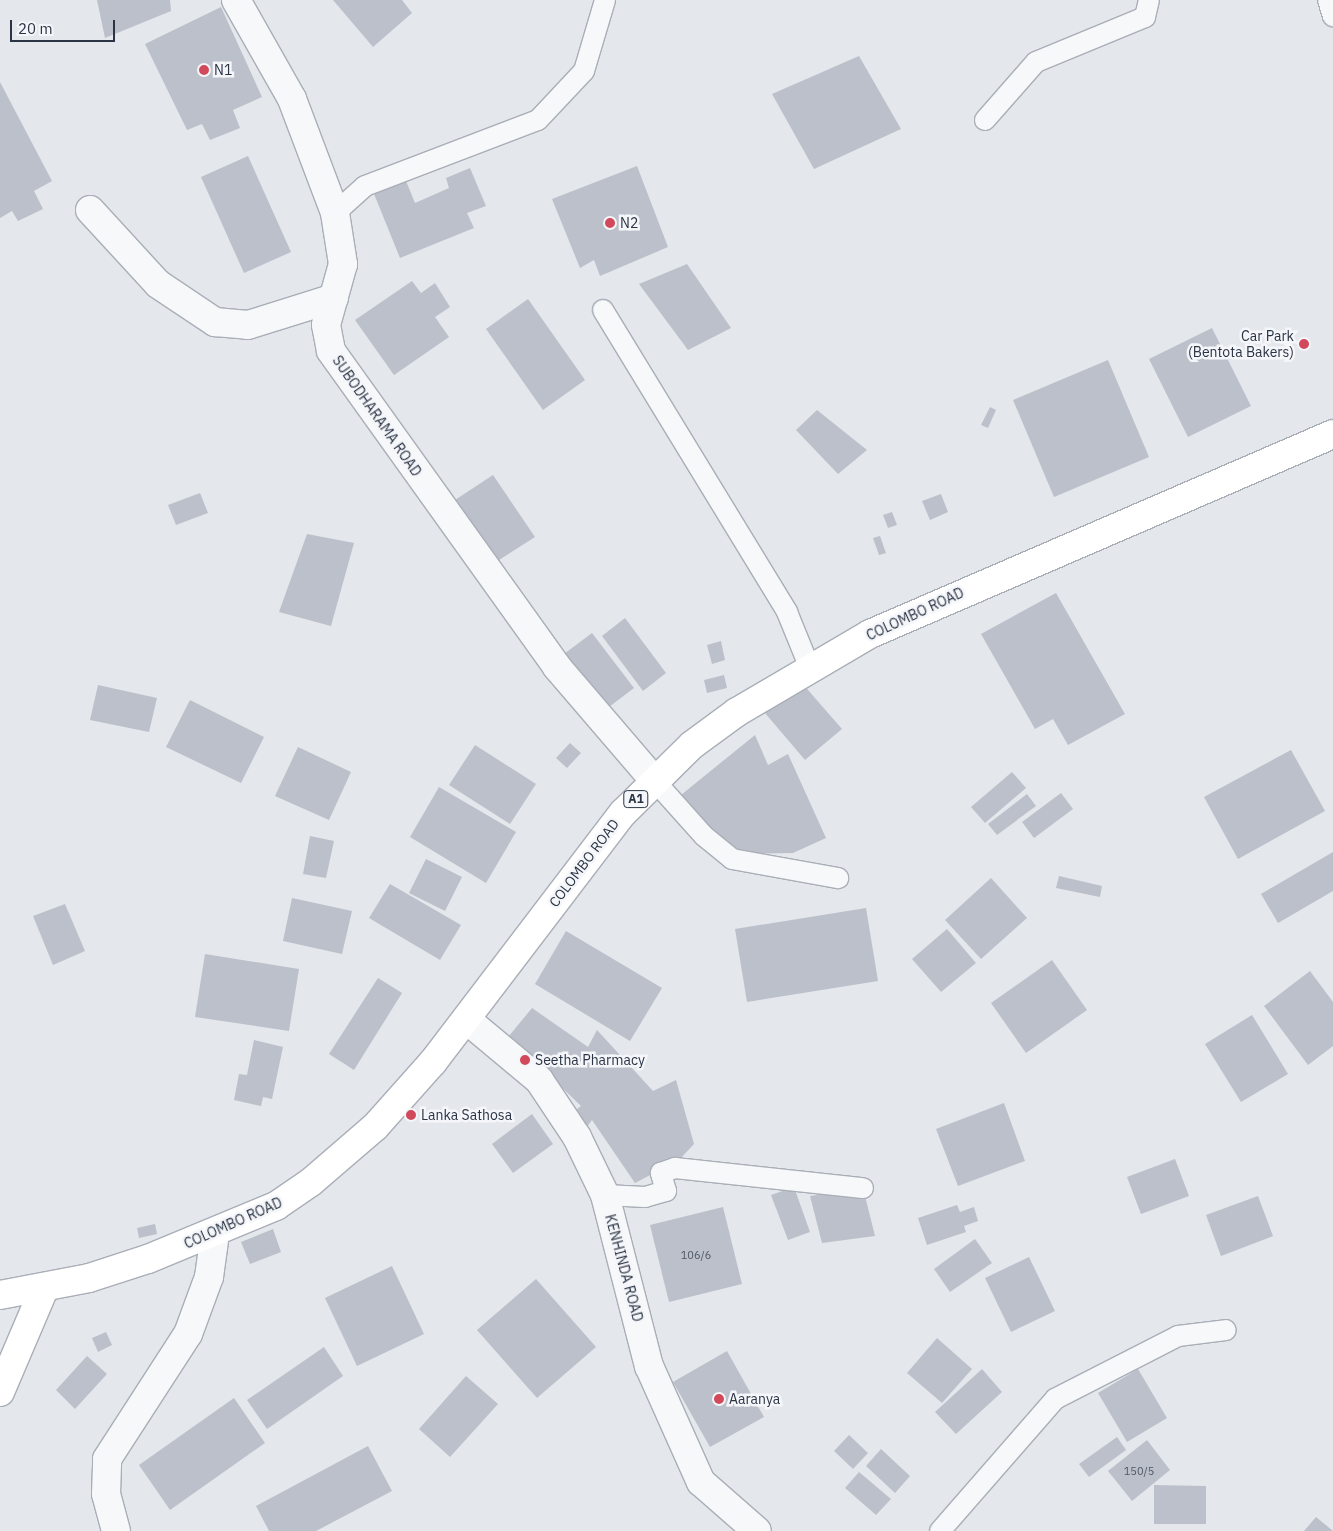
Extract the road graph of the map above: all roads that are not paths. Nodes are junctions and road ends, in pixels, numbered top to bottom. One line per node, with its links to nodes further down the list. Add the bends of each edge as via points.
1 (236, 0): 8 (street, SUBODHARAMA ROAD, via 292,100)
2 (605, 0): 8 (lane, via 584,71 538,120 365,186)
3 (1149, 0): 6 (lane, via 1145,17 1036,62)
4 (1328, 0): 5 (lane)
5 (1333, 16)
6 (985, 120)
7 (90, 210): 9 (street, via 158,284 215,322 248,326)
8 (335, 213): 9 (street, SUBODHARAMA ROAD, via 343,264)
9 (334, 298): 13 (street, SUBODHARAMA ROAD, via 326,325 331,351 556,667)
10 (603, 310): 12 (lane, via 788,612)
11 (1333, 434): 12 (main road, COLOMBO ROAD / A1, via 935,604)
12 (809, 666): 13 (main road, COLOMBO ROAD / A1, via 722,723)
13 (653, 779): 14 (lane, via 704,836 732,859); 15 (main road, COLOMBO ROAD / A1, via 623,812)
14 (838, 878)
15 (467, 1020): 17 (street, KENHINDA ROAD, via 539,1080 577,1137); 18 (main road, COLOMBO ROAD / A1, via 400,1099 344,1156 276,1206)
16 (863, 1188): 17 (lane, via 675,1168 661,1173 666,1191 645,1197)
17 (605, 1195): 24 (street, KENHINDA ROAD, via 649,1366 701,1482)
18 (215, 1234): 19 (main road, COLOMBO ROAD / A1); 23 (street, via 209,1277 188,1334 107,1459 106,1494)
19 (44, 1289): 20 (main road, COLOMBO ROAD / A1); 22 (main road)
20 (0, 1294)
21 (1226, 1330): 25 (lane, via 1178,1336 1055,1399)
22 (0, 1392)
23 (116, 1531)
24 (757, 1531)
25 (940, 1531)

